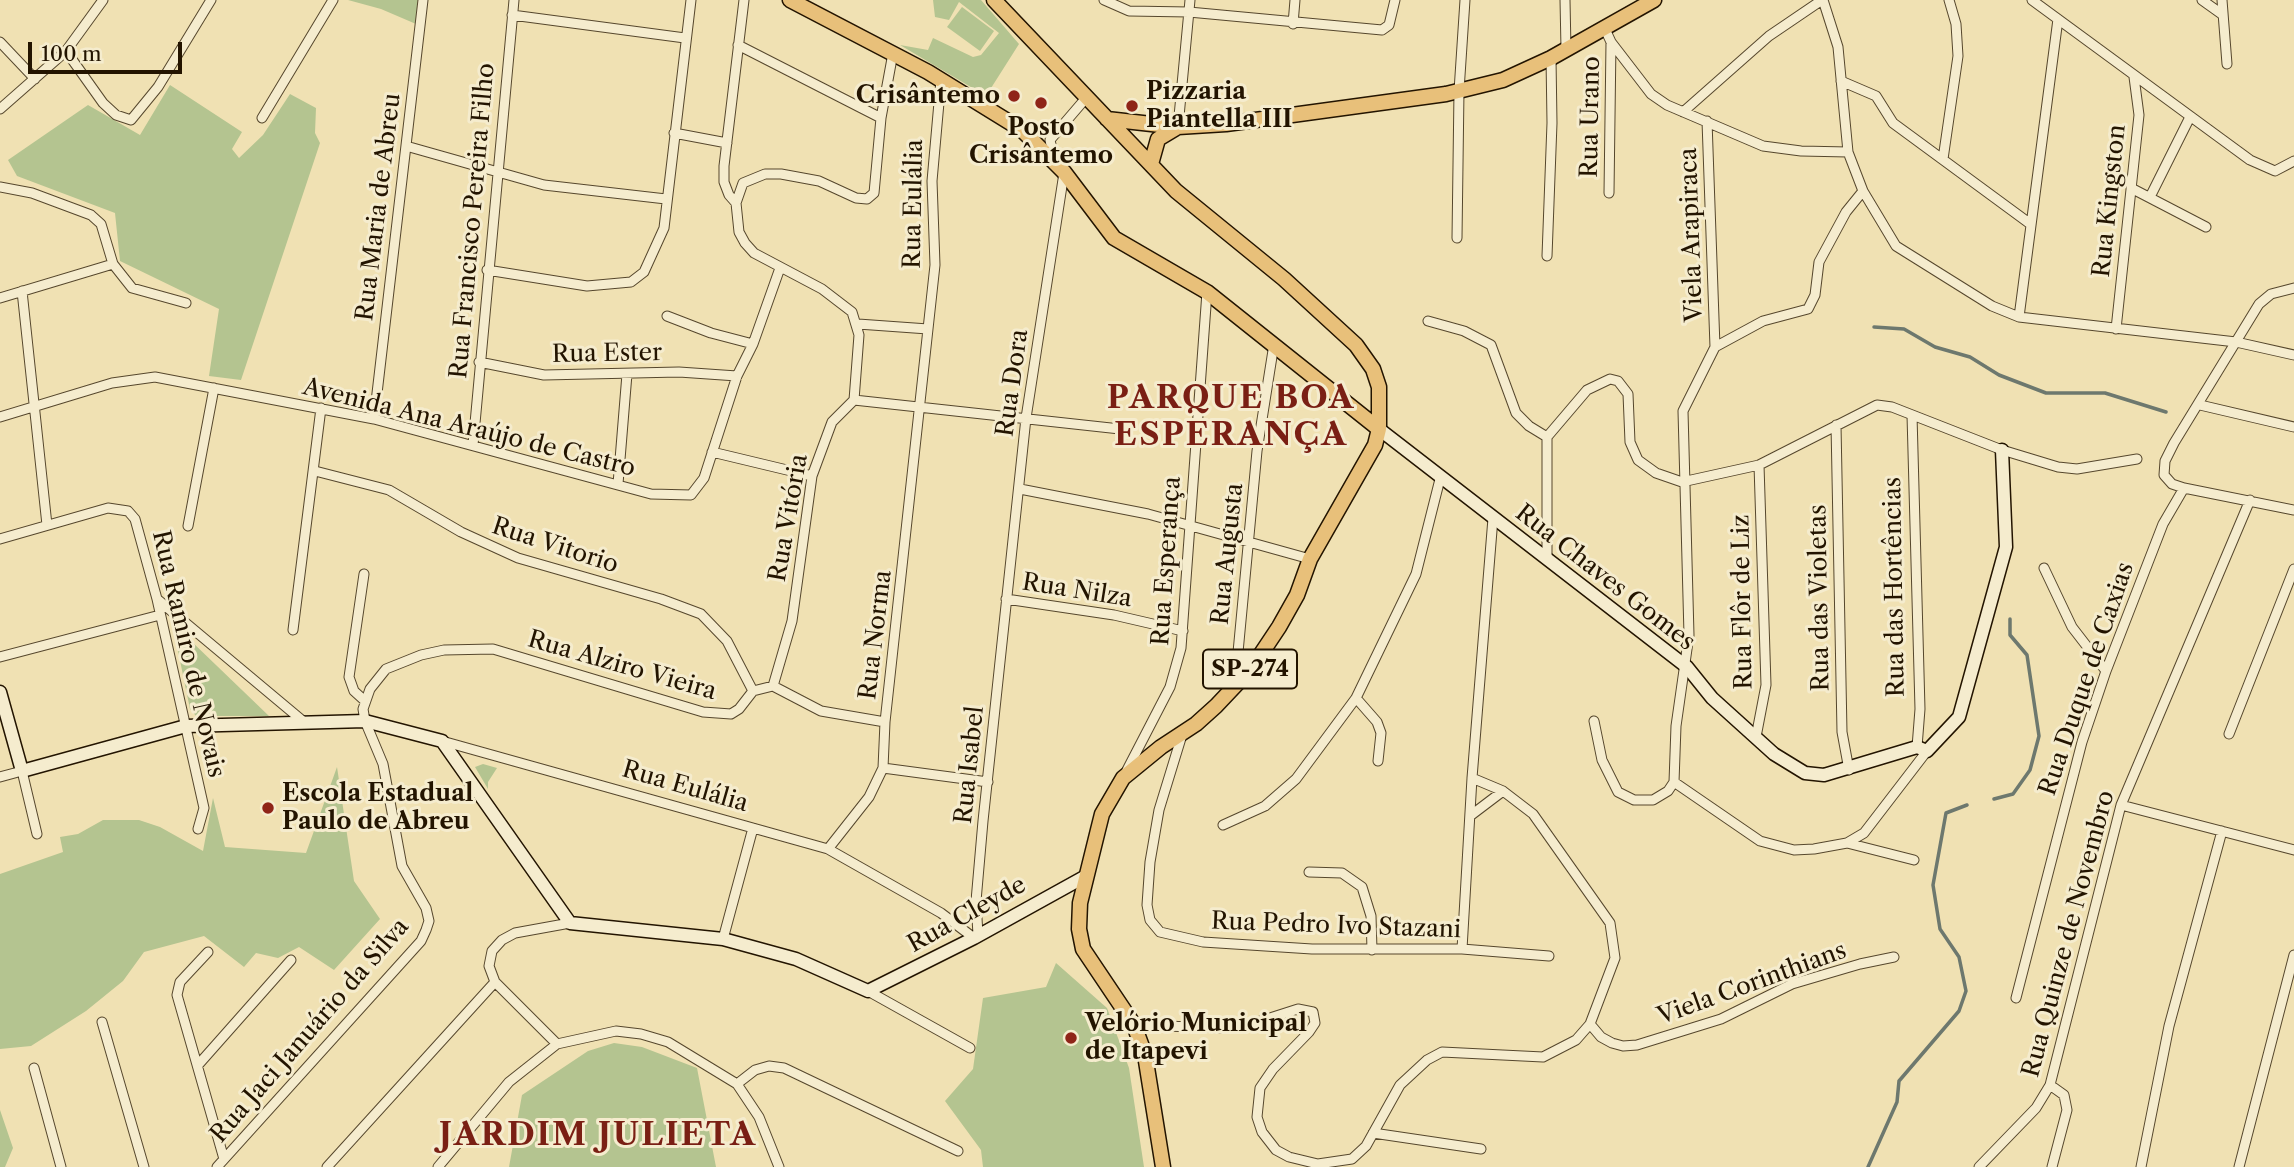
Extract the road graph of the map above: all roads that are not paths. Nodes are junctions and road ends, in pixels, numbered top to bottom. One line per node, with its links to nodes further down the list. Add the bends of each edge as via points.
1 (103, 0): 32 (street)
2 (211, 0): 32 (street, via 158,87 131,120 116,115 103,103)
3 (333, 0): 45 (street)
4 (423, 0): 54 (street, Rua Maria de Abreu)
5 (514, 0): 23 (street, Rua Francisco Pereira Filho)
6 (691, 0): 28 (street)
7 (744, 0): 30 (street)
8 (790, 0): 33 (main road)
9 (994, 0): 41 (main road, SP-274)
10 (1104, 0): 22 (street, via 1129,10)
11 (1190, 0): 22 (street)
12 (1296, 0): 26 (street)
13 (1395, 0): 26 (street, via 1389,25 1382,30)
14 (1465, 0): 40 (street)
15 (1565, 0): 31 (street)
16 (1654, 0): 27 (main road)
17 (1822, 0): 39 (street, via 1839,47); 43 (street, via 1769,36)
18 (1950, 0): 56 (street, via 1958,56)
19 (2032, 0): 25 (street)
20 (2202, 0): 24 (street)
21 (2222, 0): 24 (street)
22 (1189, 12): 26 (street); 49 (street)
23 (512, 15): 28 (street); 60 (street, Rua Francisco Pereira Filho)
24 (2223, 15): 35 (street)
25 (2058, 19): 36 (street); 68 (street)
26 (1293, 24)
27 (1608, 35): 31 (main road); 43 (street, via 1651,94); 64 (street, Rua Urano)
28 (685, 38): 50 (street)
29 (0, 42): 37 (street)
30 (738, 45): 46 (street); 53 (street)
31 (1566, 49): 34 (main road)
32 (66, 51): 37 (street)
33 (893, 53): 38 (main road); 46 (street)
34 (1551, 58): 40 (main road, via 1503,80); 71 (street)
35 (2227, 64)
36 (2134, 77): 44 (street); 62 (street, Rua Kingston, via 2140,101)
37 (35, 79): 42 (street)
38 (941, 80): 51 (main road); 84 (street, Rua Eulália, via 932,181 935,265)
39 (1841, 81): 55 (street); 56 (street, via 1876,96 1893,122)
40 (1459, 91): 49 (main road); 70 (street)
41 (1086, 98): 47 (main road, SP-274); 52 (street)
42 (0, 109)
43 (1684, 112): 48 (street)
44 (2190, 117): 57 (street, via 2263,167 2275,171); 65 (street)
45 (262, 118)
46 (881, 118): 67 (street, via 874,193 866,199 819,181 765,174 743,183)
47 (1107, 119): 49 (main road); 58 (main road, SP-274)
48 (1707, 121): 55 (street, via 1763,146); 89 (street, Viela Arapiraca)
49 (1178, 127): 58 (main road, via 1158,139)
50 (674, 133): 53 (street); 66 (street)
51 (1027, 134): 52 (street); 59 (main road)
52 (1050, 140): 59 (street)
53 (727, 143): 67 (street, via 724,182)
54 (406, 146): 60 (street); 103 (street, Rua Maria de Abreu)
55 (1848, 152): 63 (street)
56 (1943, 159): 68 (street)
57 (2294, 161)
58 (1151, 164): 107 (main road, SP-274, via 1176,191 1356,345 1379,387)
59 (1060, 168): 77 (main road, via 1114,238); 102 (street, Rua Dora)
60 (497, 173): 66 (street, via 564,188); 74 (street, Rua Francisco Pereira Filho)
61 (0, 187): 72 (street, via 32,193 91,215 108,238)
62 (2131, 188): 65 (street); 85 (street, Rua Kingston)
63 (1863, 191): 81 (street, via 1895,246 1992,306); 89 (street, via 1819,262 1815,295 1808,309 1763,321)
64 (1609, 193)
65 (2150, 197): 69 (street)
66 (666, 199): 74 (street, via 660,243 644,272 631,282 587,286)
67 (736, 203): 73 (street, via 744,243)
68 (2029, 223): 81 (street)
69 (2206, 227)
70 (1457, 238)
71 (1547, 256)
72 (113, 264): 76 (street); 79 (street, via 132,288)
73 (780, 268): 83 (street, via 822,289 852,312); 87 (street, Avenida Ana Araújo de Castro)
74 (487, 270): 91 (street, Rua Francisco Pereira Filho)
75 (2294, 288): 86 (street, via 2271,294 2259,304)
76 (22, 291): 78 (street); 97 (street)
77 (1207, 292): 88 (main road); 125 (street, Rua Esperança)
78 (0, 298)
79 (186, 303)
80 (667, 316): 87 (street)
81 (2019, 317): 85 (street)
82 (1429, 321): 108 (street, via 1491,345 1516,413)
83 (858, 324): 84 (street); 95 (street)
84 (928, 329): 99 (street, Rua Eulália)
85 (2116, 329): 86 (street)
86 (2236, 342): 90 (street); 96 (street)
87 (753, 344): 93 (street, Avenida Ana Araújo de Castro)
88 (1274, 344): 107 (main road); 128 (street, Rua Augusta)
89 (1715, 347): 117 (street, via 1683,411)
90 (2294, 355)
91 (479, 362): 92 (street, Rua Ester, via 544,375); 109 (street, Rua Francisco Pereira Filho)
92 (627, 374): 93 (street, Rua Ester); 118 (street)
93 (737, 376): 111 (street, Avenida Ana Araújo de Castro)
94 (214, 388): 97 (street, Avenida Ana Araújo de Castro, via 155,377 132,379); 98 (street, Avenida Ana Araújo de Castro); 126 (street)
95 (854, 400): 99 (street); 115 (street, Rua Vitória, via 832,422)
96 (2200, 405): 105 (street); 119 (street, via 2163,469 2167,480)
97 (33, 407): 101 (street, Avenida Ana Araújo de Castro); 124 (street)
98 (321, 408): 103 (street, Avenida Ana Araújo de Castro); 114 (street)
99 (920, 408): 102 (street); 151 (street, Rua Norma)
100 (1912, 415): 104 (street, via 1877,405); 110 (street); 157 (street, Rua das Hortências)
101 (0, 417)
102 (1026, 418): 106 (street); 120 (street, Rua Dora)
103 (374, 419): 109 (street, Avenida Ana Araújo de Castro)
104 (1836, 425): 113 (street); 160 (street, Rua das Violetas, via 1842,732)
105 (2294, 427)
106 (1119, 429)
107 (1379, 429): 116 (street, Rua Chaves Gomes); 130 (main road, SP-274, via 1375,445)
108 (1547, 437): 117 (street, via 1587,390 1600,381 1618,381 1628,394 1633,452 1644,466); 129 (street)
109 (473, 445): 118 (street, Avenida Ana Araújo de Castro)
110 (2003, 450): 112 (street, via 2068,469); 157 (street, via 2006,547 1995,595 1959,717)
111 (712, 452): 115 (street); 118 (street, Avenida Ana Araújo de Castro, via 704,478 691,495 667,496)
112 (2137, 459)
113 (1759, 465): 117 (street); 155 (street, Rua Flôr de Liz, via 1766,685)
114 (315, 471): 137 (street); 144 (street, Rua Vitorio, via 389,490 461,533 518,558 694,610 727,642)
115 (812, 476): 142 (street, Rua Vitória, via 792,621)
116 (1440, 479): 123 (street, Rua Chaves Gomes); 146 (street, via 1416,574)
117 (1682, 482): 140 (street, via 1689,605)
118 (618, 484)
119 (2184, 488): 121 (street); 141 (street, Rua Duque de Caxias, via 2158,535)
120 (1020, 489): 125 (street); 135 (street, Rua Dora)
121 (2250, 500): 122 (street); 168 (street, Rua Quinze de Novembro)
122 (2294, 510)
123 (1493, 518): 129 (street, Rua Chaves Gomes); 164 (street)
124 (47, 525): 127 (street); 134 (street, Rua Ramiro de Novais, via 108,508 128,511 135,519)
125 (1189, 525): 128 (street); 138 (street, Rua Esperança)
126 (188, 526)
127 (0, 539)
128 (1249, 540): 130 (street); 143 (street, Rua Augusta)
129 (1547, 556): 140 (street, Rua Chaves Gomes)
130 (1310, 559): 143 (main road, SP-274, via 1279,627)
131 (2044, 568): 141 (street, via 2072,627)
132 (2294, 569): 153 (street)
133 (364, 574): 147 (street, via 349,677 354,691)
134 (157, 599): 136 (street, Rua Ramiro de Novais); 149 (street)
135 (1006, 599): 138 (street, Rua Nilza); 165 (street, Rua Isabel)
136 (160, 615): 139 (street); 152 (street, Rua Ramiro de Novais)
137 (293, 629)
138 (1183, 631): 163 (street, Rua Esperança, via 1170,687)
139 (0, 657)
140 (1686, 667): 155 (street, Rua Chaves Gomes, via 1720,706); 166 (street, via 1676,726)
141 (2106, 671): 193 (street, Rua Duque de Caxias, via 2066,796)
142 (774, 686): 144 (street, Rua Alziro Vieira); 151 (street, via 821,711)
143 (1234, 686): 154 (main road, SP-274)
144 (753, 691): 147 (street, Rua Alziro Vieira, via 731,714 703,712 492,649 444,650 400,662 377,677)
145 (0, 692): 161 (street)
146 (1356, 698): 158 (street, via 1381,733); 170 (street, via 1296,779 1265,806)
147 (365, 701): 150 (street)
148 (1594, 721): 166 (street, via 1602,760 1618,792 1634,800 1653,800)
149 (303, 722): 150 (street, Rua Eulália); 152 (street, Rua Eulália)
150 (365, 722): 156 (street, Rua Eulália); 206 (street, Rua Jaci Januário da Silva, via 383,764 401,866 429,921 421,941)
151 (886, 722): 159 (street, Rua Norma)
152 (187, 726): 161 (street, Rua Eulália); 172 (street, Rua Ramiro de Novais, via 204,808)
153 (2230, 734)
154 (1182, 735): 163 (main road, SP-274); 185 (street, Rua Pedro Ivo Stazani, via 1159,810 1150,862 1147,905 1150,920 1160,932 1203,942)
155 (1756, 737): 160 (street, Rua Chaves Gomes, via 1805,773)
156 (442, 741): 171 (street, Rua Eulália); 181 (street)
157 (1922, 749): 160 (street, Rua Chaves Gomes); 175 (street, via 1875,821)
158 (1377, 761)
159 (883, 768): 165 (street); 176 (street, Rua Norma, via 869,797)
160 (1849, 770)
161 (22, 771): 162 (street); 174 (street)
162 (0, 777)
163 (1123, 778): 180 (main road, SP-274, via 1102,814)
164 (1472, 778): 167 (street); 169 (street)
165 (988, 782): 182 (street, Rua Isabel)
166 (1674, 782): 175 (street, via 1760,841 1794,850)
167 (1503, 791): 169 (street); 195 (street, via 1533,814 1599,905 1613,933 1615,958)
168 (2121, 805): 173 (street); 202 (street, Rua Quinze de Novembro)
169 (1470, 816): 184 (street)
170 (1223, 825)
171 (753, 828): 176 (street, Rua Eulália); 183 (street)
172 (198, 829)
173 (2222, 831): 177 (street); 217 (street, via 2169,1026)
174 (37, 834)
175 (1847, 843): 178 (street)
176 (828, 849): 182 (street, Rua Eulália)
177 (2294, 850)
178 (1914, 860)
179 (1308, 872): 185 (street, via 1342,873 1362,887 1371,916)
180 (1086, 876): 182 (street, Rua Cleyde); 196 (main road, SP-274, via 1080,903 1083,949)
181 (570, 923): 183 (street); 191 (street, via 502,940 492,951 489,966)
182 (976, 937): 192 (street, Rua Cleyde)
183 (723, 939): 192 (street, via 796,959)
184 (1462, 949): 185 (street, Rua Pedro Ivo Stazani); 188 (street, Rua Pedro Ivo Stazani)
185 (1372, 950)
186 (208, 952): 199 (street, via 180,982 177,995)
187 (2294, 955): 218 (street)
188 (1549, 956)
189 (1894, 957): 195 (street, Viela Corinthians, via 1791,984 1696,1028 1623,1046 1601,1037)
190 (290, 960): 199 (street)
191 (495, 982): 197 (street); 211 (street)
192 (868, 992): 198 (street)
193 (2016, 998)
194 (102, 1022): 209 (street)
195 (1590, 1024): 203 (street, via 1576,1040 1543,1057 1442,1052 1400,1085)
196 (1134, 1025): 207 (street, via 1224,1028 1298,1009 1313,1012 1315,1023 1309,1032 1260,1088 1257,1117 1268,1143 1289,1157 1318,1164); 214 (main road, SP-274, via 1150,1081)
197 (557, 1044): 201 (street, via 616,1031 641,1034 695,1055); 212 (street, via 509,1082)
198 (970, 1048)
199 (198, 1065): 206 (street)
200 (34, 1068): 208 (street)
201 (737, 1084): 205 (street, via 755,1070 784,1068); 213 (street, via 759,1117)
202 (2050, 1085): 215 (street, Rua Quinze de Novembro, via 2036,1108); 216 (street, via 2064,1095 2067,1110)
203 (1373, 1133): 204 (street); 207 (street)
204 (1481, 1149)
205 (958, 1151)
206 (224, 1159): 210 (street, Rua Jaci Januário da Silva)
207 (1353, 1163)
208 (61, 1167)
209 (144, 1167)
210 (217, 1167)
211 (327, 1167)
212 (438, 1167)
213 (779, 1167)
214 (1163, 1167)
215 (1979, 1167)
216 (2052, 1167)
217 (2141, 1167)
218 (2238, 1167)

